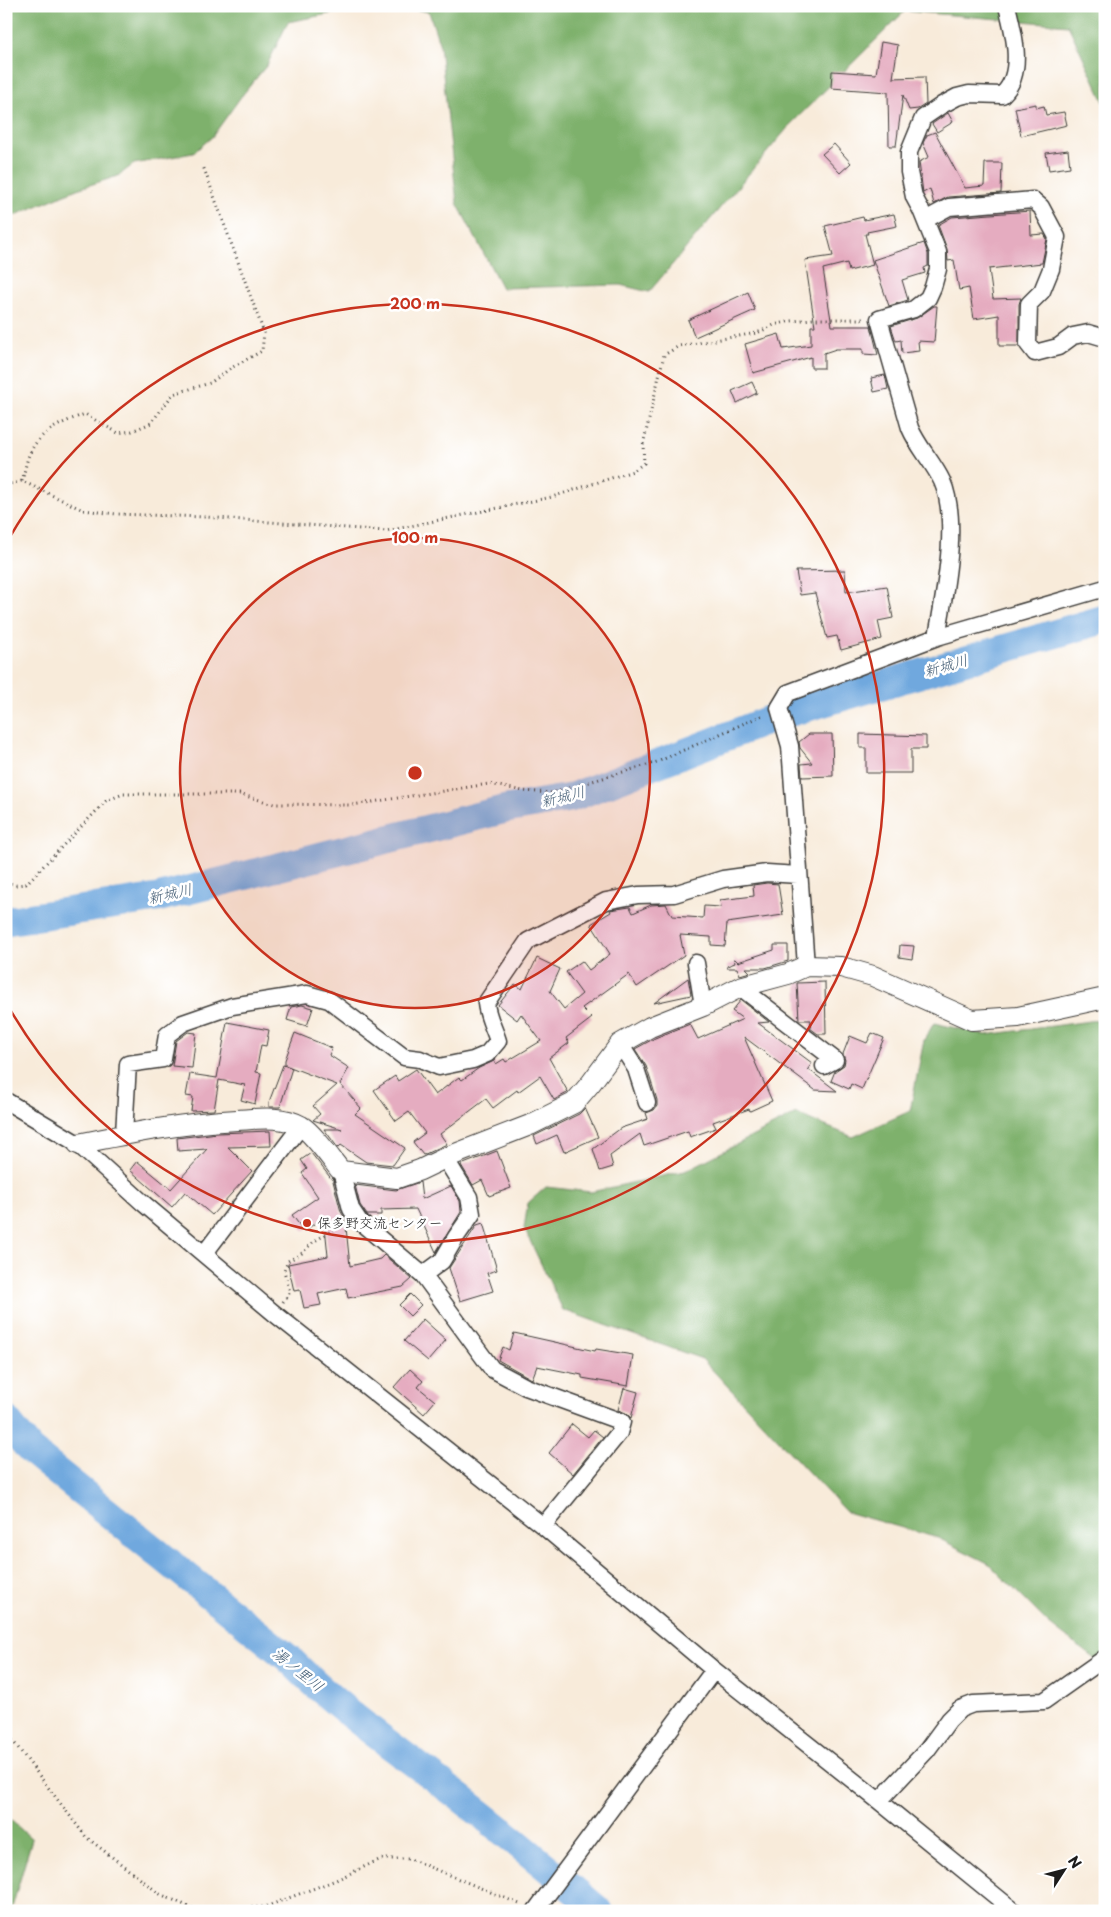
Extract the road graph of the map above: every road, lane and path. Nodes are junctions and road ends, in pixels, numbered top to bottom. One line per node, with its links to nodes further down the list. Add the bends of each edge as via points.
1 (1007, 6): 3 (street, via 1016,58 1013,80 1008,89 1002,95 957,97 923,118 915,134 909,152 909,172 914,197)
2 (203, 166): 6 (path, via 264,333 262,351 210,383 173,394 151,423 132,431 118,433 84,414 63,422 40,436 30,452)
3 (925, 220): 4 (street, via 938,252 938,269 928,298 914,310); 5 (street, via 949,207 1033,200 1041,207 1057,237 1051,269 1042,291 1029,304 1028,344 1035,354 1058,347 1073,336 1088,333)
4 (878, 319): 6 (path, via 791,321 757,333 679,346 664,355 643,444 644,463 633,471 552,496 386,531 83,510); 9 (street, via 910,428 942,482 947,499 951,530)
5 (1105, 338)
6 (22, 481): 7 (path)
7 (6, 485)
8 (1105, 588): 9 (street)
9 (936, 637): 10 (street, via 788,693)
10 (780, 712): 11 (street, via 790,746); 12 (path, via 657,762 552,793 489,784 352,805 274,804 240,794 123,794 106,801 26,884)
11 (798, 875): 14 (street); 23 (street, via 767,873 723,879 674,894 638,894 606,901 528,941 486,1002 486,1014 498,1041 487,1054 473,1060 439,1067 404,1057 329,1000 307,994 232,1006 183,1023 167,1035 163,1060 128,1064)
12 (6, 882)
13 (696, 962): 17 (street)
14 (806, 966): 15 (street); 16 (street, via 841,967 873,976 972,1020 1018,1016)
15 (740, 987): 17 (street); 19 (street, via 835,1060)
16 (1105, 998)
17 (703, 1006): 18 (street, via 650,1027)
18 (620, 1044): 21 (street, via 636,1069); 25 (street, via 574,1103 530,1125)
19 (824, 1066)
20 (6, 1101): 24 (street)
21 (647, 1103)
22 (301, 1126): 23 (street, via 284,1120 261,1118 196,1122); 26 (street); 28 (street)
23 (124, 1134): 24 (street)
24 (78, 1144): 28 (street)
25 (445, 1158): 26 (street, via 397,1178); 29 (street, via 469,1197 472,1214 442,1261)
26 (341, 1171): 27 (street)
27 (354, 1214): 29 (street); 30 (path, via 346,1223 328,1231 288,1261 284,1271 290,1292)
28 (204, 1254): 30 (street)
29 (423, 1275): 31 (street, via 492,1369 526,1387 622,1422 619,1433)
30 (276, 1314): 31 (street)
31 (543, 1526): 33 (street)
32 (1105, 1658): 35 (street, via 1044,1700 973,1704 960,1709)
33 (714, 1670): 35 (street); 36 (street)
34 (6, 1732): 36 (path, via 86,1837 160,1894 194,1909 265,1907 381,1859 410,1859)
35 (879, 1801): 37 (street)
36 (536, 1910)
37 (1014, 1911)

